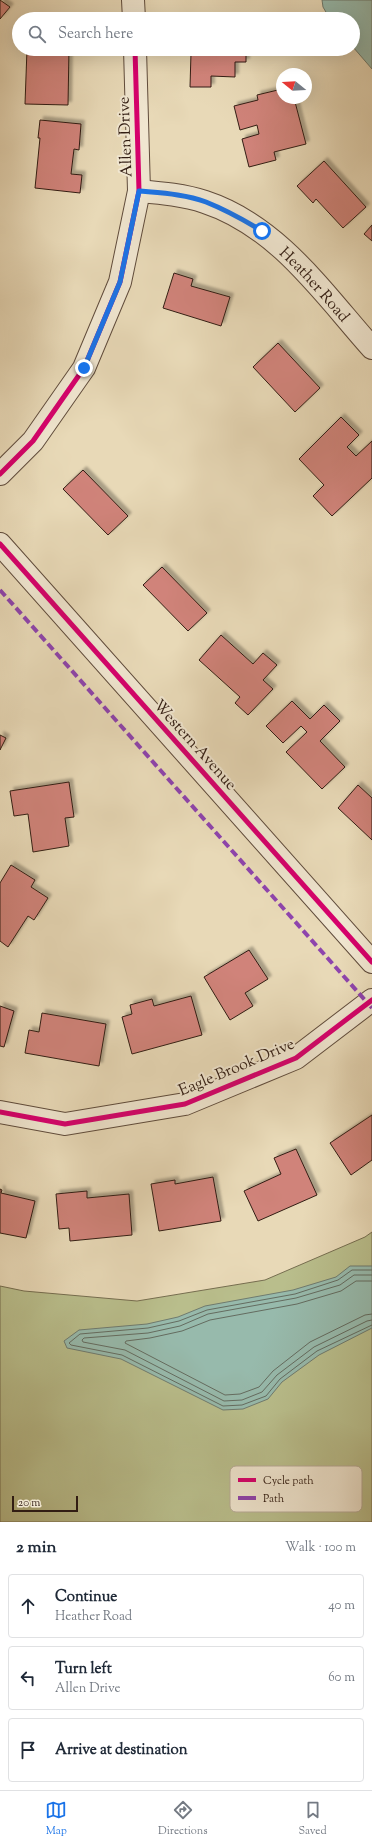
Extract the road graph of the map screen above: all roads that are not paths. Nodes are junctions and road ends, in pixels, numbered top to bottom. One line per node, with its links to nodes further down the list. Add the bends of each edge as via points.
1 (133, 0): 2 (street)
2 (134, 12)
3 (135, 56): 4 (street, Allen Drive)
4 (139, 191): 5 (street, Heather Road, via 174,194 205,202 262,231 287,251); 6 (street, Allen Drive, via 120,282 84,368 33,441)
5 (372, 348)
6 (0, 474)
7 (0, 544): 8 (street, Western Avenue)
8 (372, 962)
9 (372, 1000): 10 (street, Eagle Brook Drive, via 296,1058 185,1104 65,1124)
10 (0, 1112)

